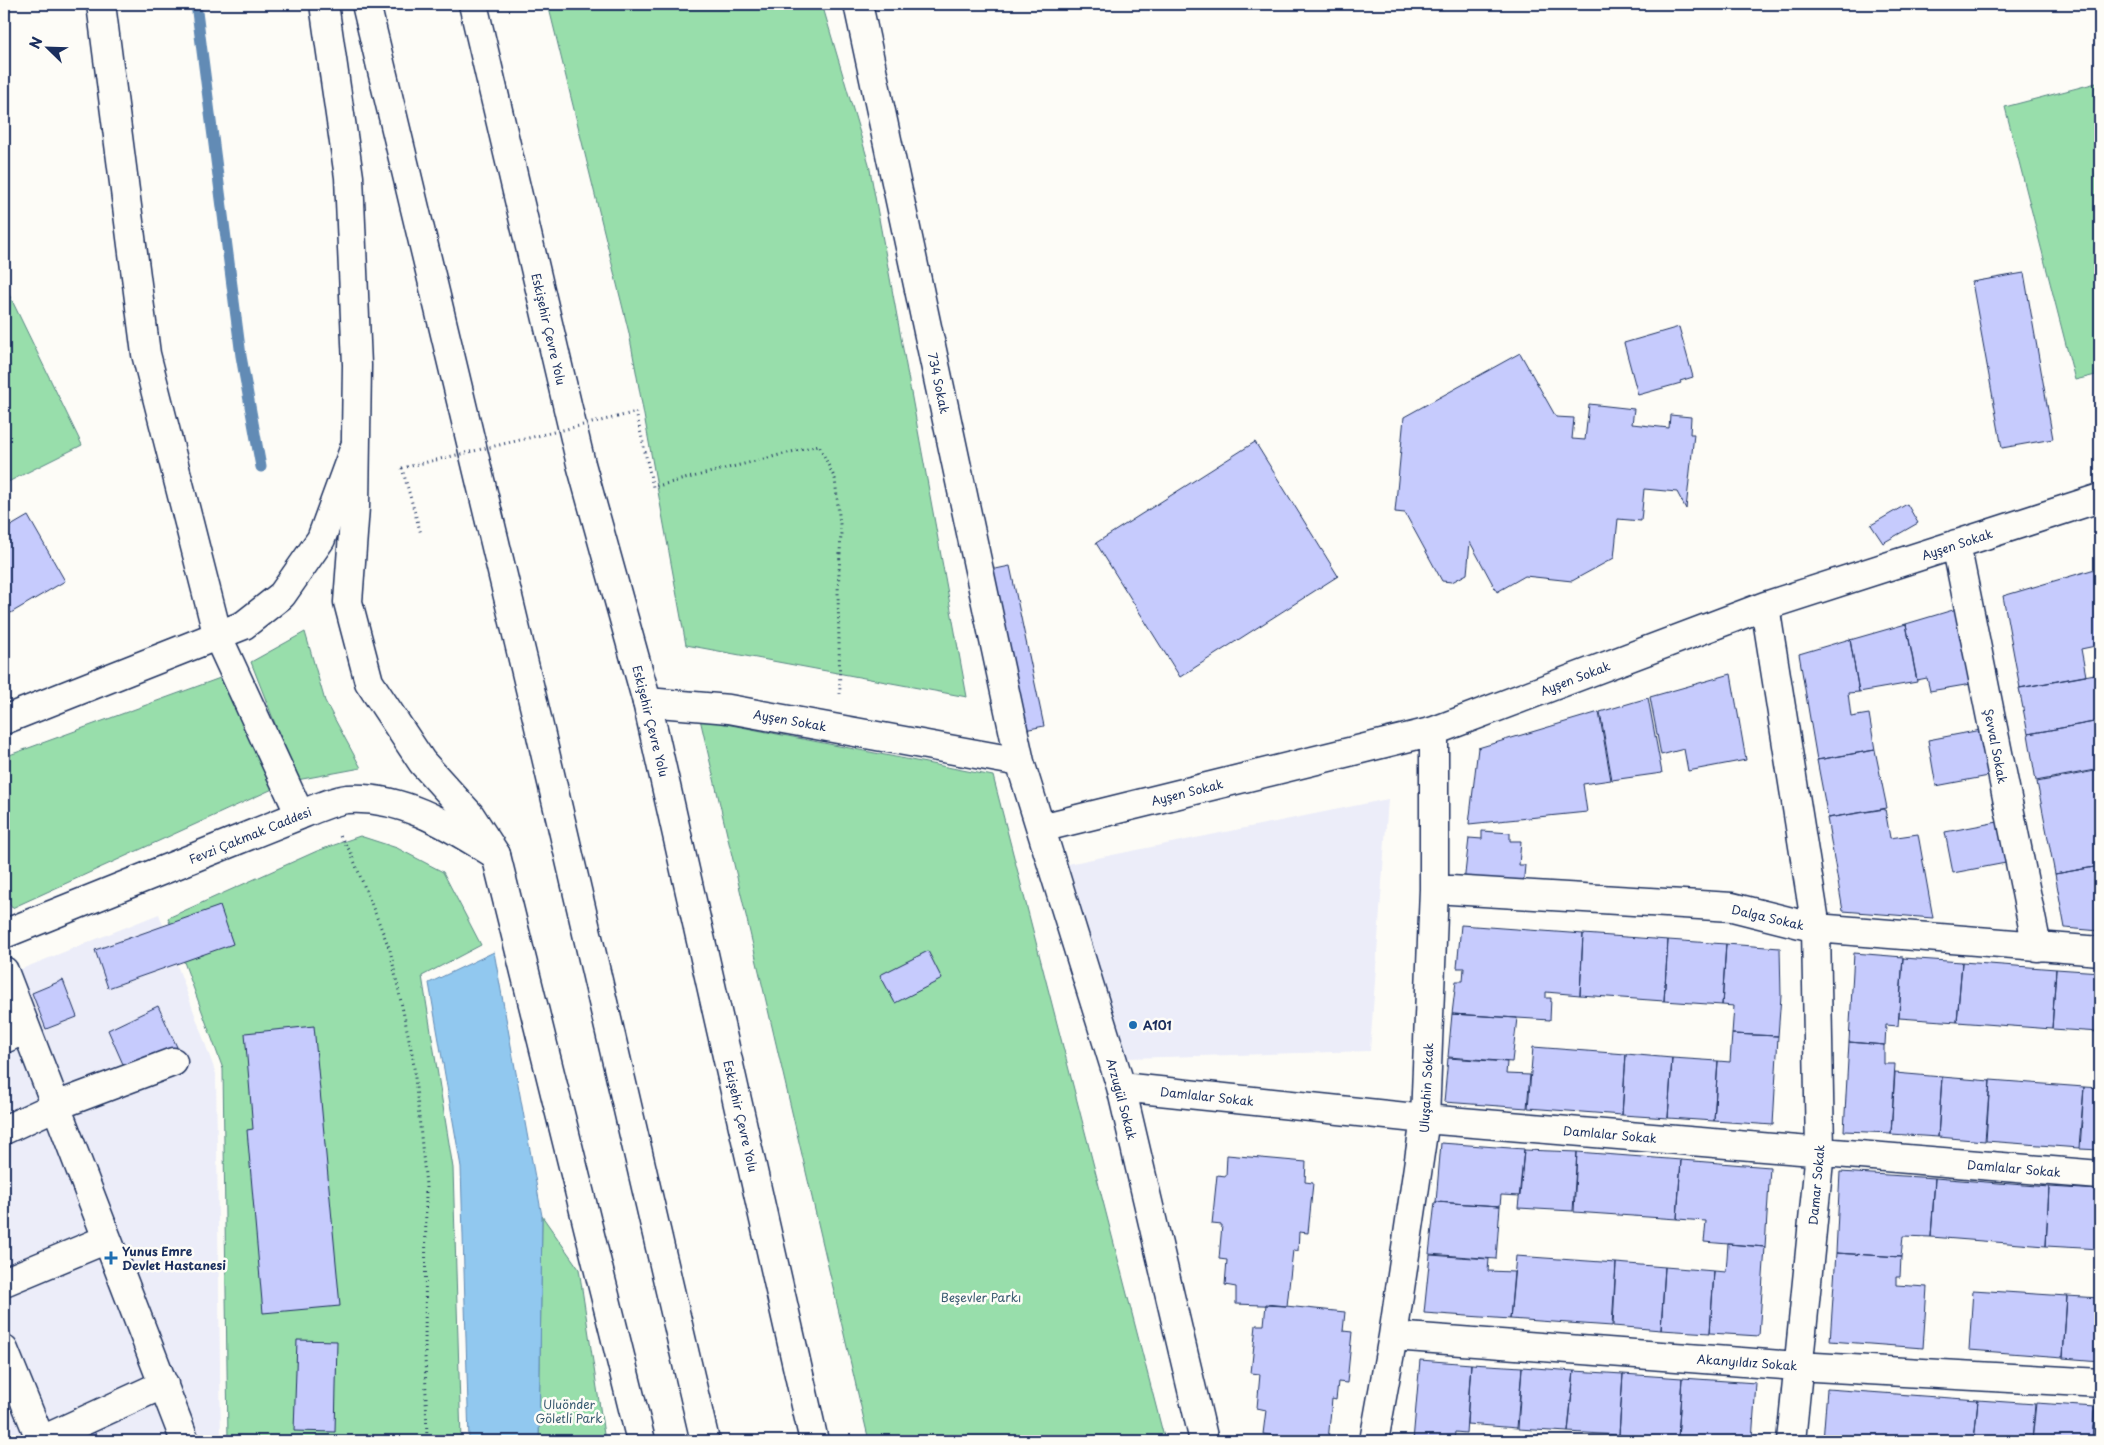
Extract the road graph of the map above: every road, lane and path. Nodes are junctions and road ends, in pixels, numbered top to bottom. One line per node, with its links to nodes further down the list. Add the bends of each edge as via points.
1 (101, 4): 11 (main road, via 146,354)
2 (324, 4): 6 (main road, via 349,177 357,365)
3 (366, 4): 45 (main road)
4 (473, 4): 12 (main road, Eskişehir Çevre Yolu, via 581,464)
5 (858, 4): 16 (main road, 734 Sokak)
6 (356, 446): 11 (main road, via 321,539 282,595 244,625); 19 (main road, via 348,602 370,682 422,762 470,816)
7 (2100, 498): 9 (main road, Ayşen Sokak)
8 (421, 534): 14 (path, bridge, via 402,468 636,412 652,487 819,445 835,479 841,533 838,592)
9 (1956, 544): 10 (main road, Ayşen Sokak); 23 (main road, Şevval Sokak)
10 (1765, 606): 15 (main road, Ayşen Sokak); 21 (main road, Damar Sokak)
11 (218, 637): 13 (main road); 17 (main road)
12 (648, 702): 14 (main road, Ayşen Sokak, via 729,709); 46 (main road, Eskişehir Çevre Yolu)
13 (4, 720)
14 (842, 730): 16 (main road, Ayşen Sokak)
15 (1434, 731): 18 (main road, Ayşen Sokak); 20 (main road, Uluşahin Sokak)
16 (1020, 762): 18 (main road, Arzugül Sokak)
17 (310, 811): 19 (main road, Fevzi Çakmak Caddesi, via 347,799 389,802 432,817); 22 (main road, Fevzi Çakmak Caddesi); 43 (path, via 350,851 390,950 413,1058 426,1185)
18 (1040, 828): 28 (main road, Arzugül Sokak)
19 (496, 855): 44 (main road)
20 (1434, 889): 21 (main road, Dalga Sokak, via 1732,907); 30 (main road, Uluşahin Sokak)
21 (1816, 928): 23 (main road, Dalga Sokak); 32 (main road, Damar Sokak)
22 (4, 934)
23 (2037, 947): 24 (main road, Dalga Sokak)
24 (2100, 951)
25 (4, 971): 26 (main road)
26 (15, 1034): 29 (main road)
27 (173, 1062): 29 (main road)
28 (1121, 1087): 30 (main road, Damlalar Sokak); 47 (main road, Arzugül Sokak)
29 (56, 1106): 31 (main road); 34 (main road)
30 (1425, 1119): 32 (main road, Damlalar Sokak); 36 (main road, Uluşahin Sokak)
31 (4, 1130)
32 (1820, 1152): 33 (main road, Damlalar Sokak); 38 (main road, Damar Sokak)
33 (2100, 1176)
34 (107, 1239): 35 (main road); 40 (main road)
35 (4, 1282)
36 (1393, 1336): 38 (main road, Akanyıldız Sokak); 48 (main road, Uluşahin Sokak)
37 (4, 1350): 41 (main road)
38 (1797, 1366): 39 (main road, Akanyıldız Sokak); 49 (main road, Damar Sokak)
39 (2100, 1383)
40 (164, 1384): 41 (main road); 42 (main road)
41 (41, 1441)
42 (186, 1441)
43 (427, 1441)
44 (641, 1441)
45 (705, 1441)
46 (814, 1441)
47 (1204, 1441)
48 (1374, 1441)
49 (1791, 1441)

